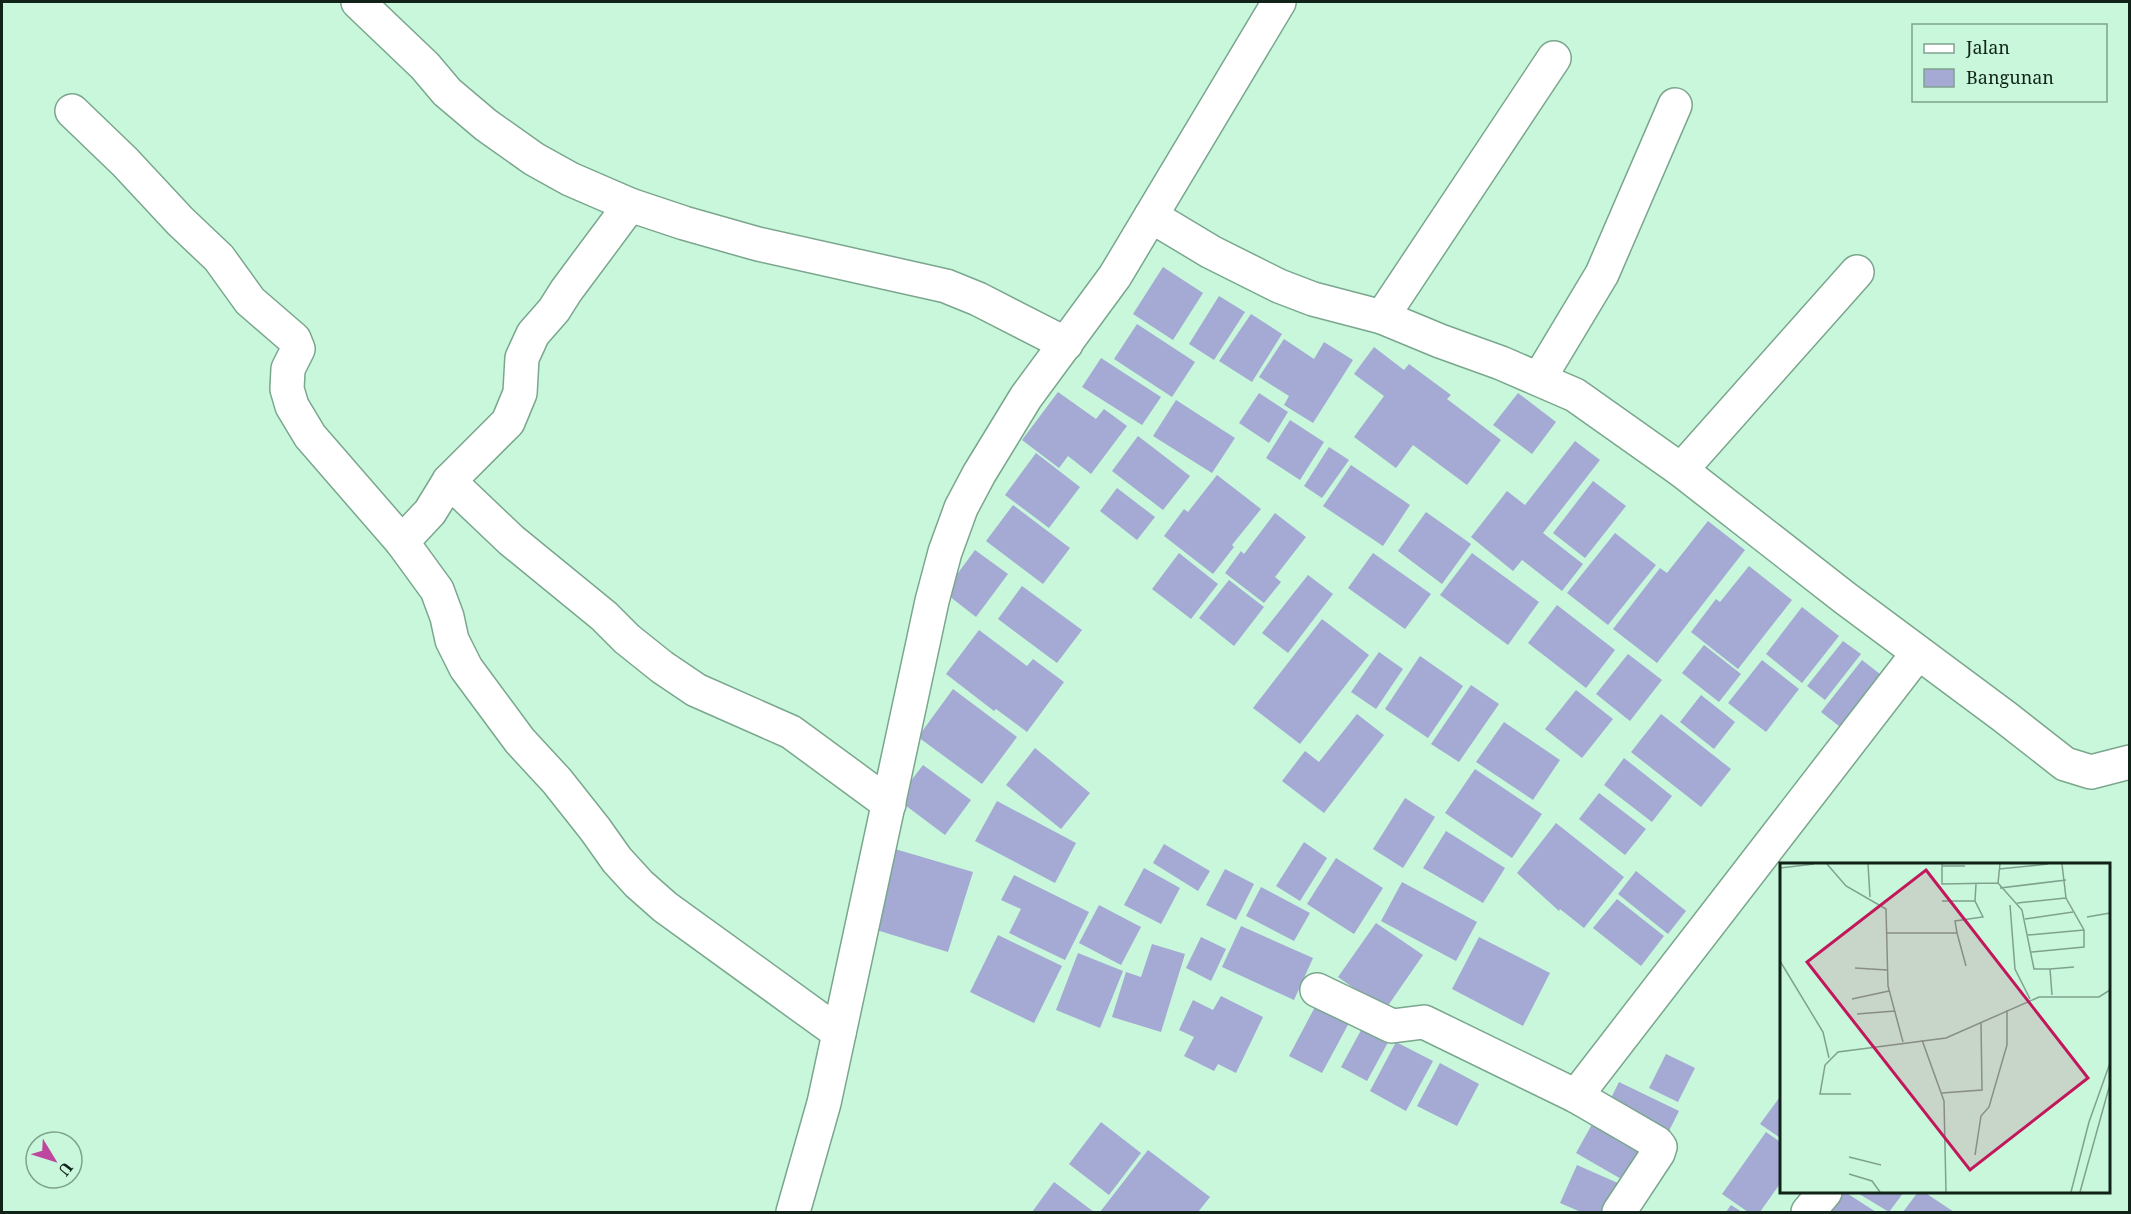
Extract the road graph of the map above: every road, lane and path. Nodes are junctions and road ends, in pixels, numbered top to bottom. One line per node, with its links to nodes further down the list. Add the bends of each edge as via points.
1 (358, 2): 6 (street, via 447,92 493,131 570,179)
2 (1279, 2): 7 (street)
3 (1554, 58): 9 (street)
4 (1675, 105): 11 (street, via 1602,274)
5 (72, 111): 14 (street, via 219,258 250,301 294,339 298,349 288,369 286,389 292,406 310,436)
6 (630, 205): 10 (street, via 758,244 946,286); 13 (street, via 533,334 522,358 520,393 508,422)
7 (1151, 216): 9 (street, via 1211,252 1280,286 1313,300); 10 (street, via 1115,276)
8 (1857, 272): 12 (street)
9 (1382, 317): 11 (street)
10 (1066, 344): 17 (street, via 1026,397 961,508 932,600)
11 (1539, 379): 12 (street, via 1575,395)
12 (1681, 470): 15 (street)
13 (449, 481): 14 (street, via 430,512); 17 (street, via 511,540 662,667 696,690 791,732)
14 (402, 542): 19 (street, via 437,590 452,640 466,668 617,860 665,908)
15 (1918, 653): 16 (street, via 2065,764 2091,772); 20 (street)
16 (2130, 762)
17 (888, 804): 19 (street)
18 (1317, 990): 20 (street, via 1392,1026 1424,1022)
19 (839, 1033): 22 (street, via 825,1103)
20 (1576, 1095): 23 (street, via 1660,1147)
21 (1823, 1193): 24 (street)
22 (793, 1212)
23 (1619, 1212)
24 (1808, 1212)

